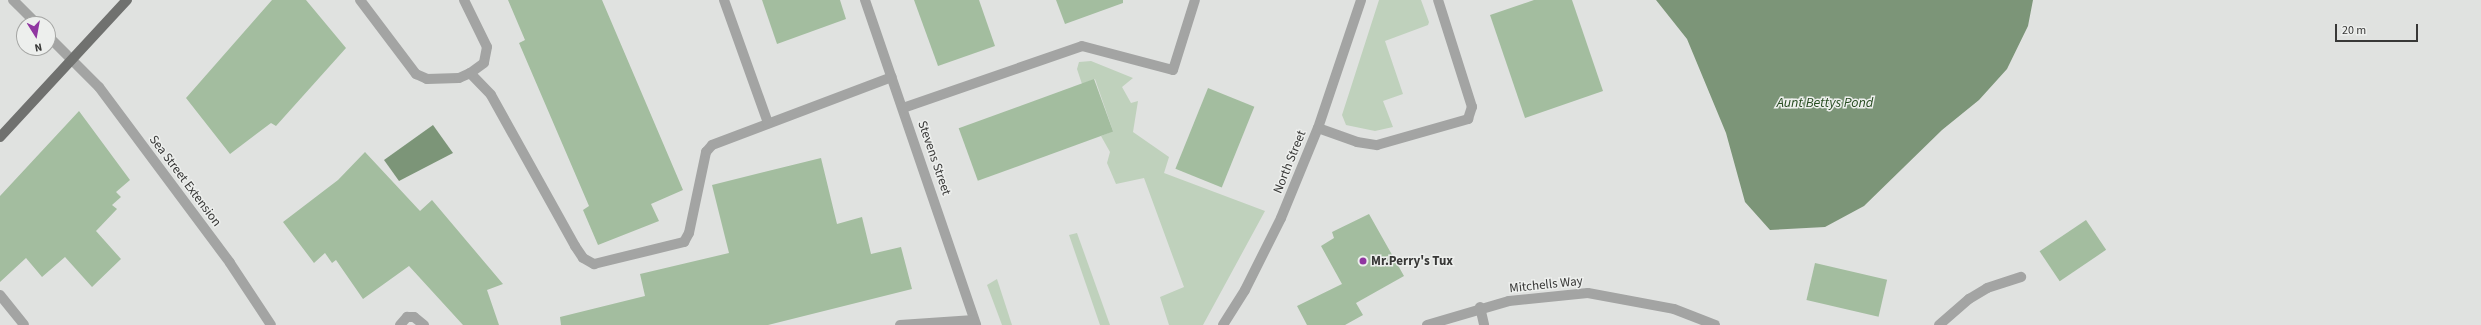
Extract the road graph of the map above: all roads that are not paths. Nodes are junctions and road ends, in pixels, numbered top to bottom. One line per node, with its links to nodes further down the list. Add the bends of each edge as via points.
1 (14, 0): 10 (street)
2 (126, 0): 12 (main road)
3 (360, 0): 13 (street, via 416,74 427,79 451,78)
4 (464, 0): 13 (street, via 487,47 484,63)
5 (724, 0): 16 (street)
6 (865, 0): 14 (street, Stevens Street)
7 (1195, 0): 15 (street, via 1173,70 1082,46)
8 (1361, 0): 17 (street, North Street)
9 (1438, 0): 17 (street, via 1472,108 1468,119 1377,145 1357,142)
10 (29, 16)
11 (56, 44): 12 (street, Sea Street Extension)
12 (71, 58): 18 (main road); 25 (street, Sea Street Extension, via 95,82 137,137 230,263)
13 (470, 73): 16 (street, via 491,94 575,246 583,258 594,264 684,242 689,233 706,152 712,145)
14 (892, 77): 15 (street, Stevens Street); 16 (street)
15 (903, 108): 22 (street, Stevens Street)
16 (768, 124)
17 (1318, 128): 29 (street, North Street, via 1260,261)
18 (0, 137)
19 (2021, 277): 33 (street, via 1987,288 1969,298)
20 (0, 295): 24 (street)
21 (1480, 307): 30 (street, Mitchells Way); 31 (street); 32 (street, Mitchells Way, via 1536,296 1588,293 1674,309)
22 (975, 322): 23 (street)
23 (932, 323): 28 (street)
24 (24, 325)
25 (271, 325)
26 (400, 325): 27 (street, via 407,317 414,317)
27 (424, 325)
28 (900, 325)
29 (1223, 325)
30 (1427, 325)
31 (1484, 325)
32 (1715, 325)
33 (1939, 325)

